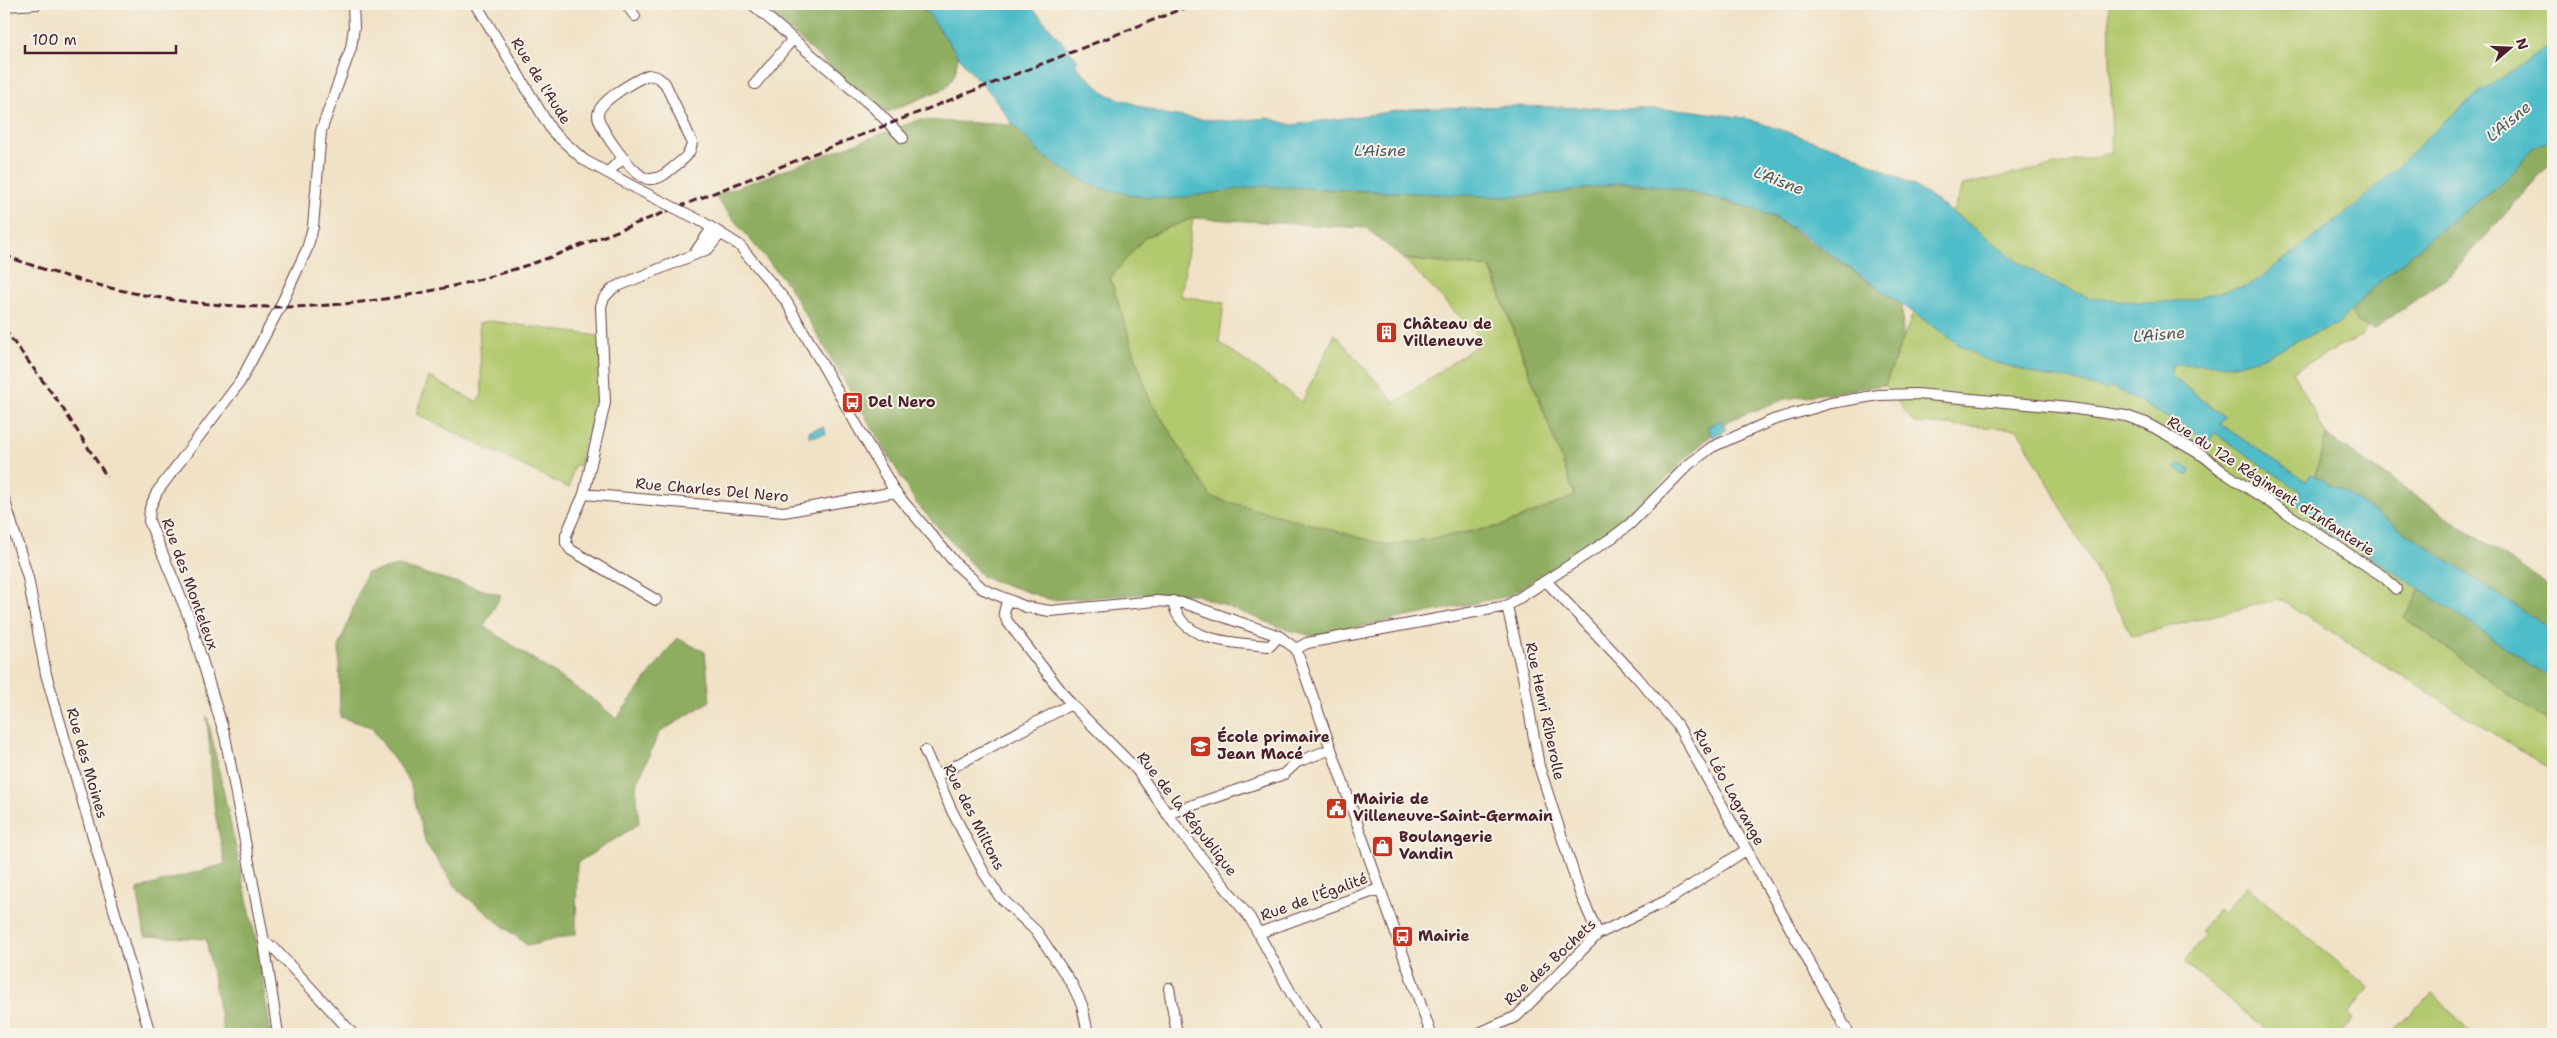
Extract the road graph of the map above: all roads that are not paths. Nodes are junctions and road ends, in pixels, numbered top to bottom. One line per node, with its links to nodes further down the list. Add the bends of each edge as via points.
1 (37, 4): 6 (street)
2 (353, 4): 34 (street, Rue des Monteleux, via 352,48 321,130 313,227 307,248 280,308 240,382 156,492 150,508 151,527 190,620 216,703)
3 (476, 4): 12 (street, Rue de l'Aude, via 552,131 584,160)
4 (626, 4): 7 (street)
5 (752, 4): 8 (street)
6 (4, 6)
7 (635, 16)
8 (792, 40): 9 (street); 10 (street, via 874,108)
9 (755, 84)
10 (903, 138)
11 (623, 158): 11 (street, via 648,180 665,174 691,150 692,142 685,122 665,83 657,77 648,75 637,79 601,107 598,115 602,125); 12 (street)
12 (608, 172): 13 (street, Rue de l'Aude, bridge)
13 (716, 231): 14 (street, Rue de l'Aude, via 739,245 786,301); 15 (street, via 708,249 617,286 604,298 600,319 605,403)
14 (895, 492): 15 (street, Rue Charles Del Nero, via 784,512); 20 (street, Rue de l'Aude, via 956,564 983,589)
15 (584, 494): 19 (street, via 566,535 568,547)
16 (4, 498): 36 (street, Rue des Moines, via 28,578 46,674)
17 (1546, 581): 18 (street, Rue du 12e Régiment d'Infanterie, via 1630,524 1688,465 1736,434 1831,403 1879,395 1917,394 2069,408 2126,416 2146,423 2205,457 2384,577); 22 (street, Rue du 12e Régiment d'Infanterie); 30 (street, Rue Léo Lagrange, via 1638,677 1678,726)
18 (2396, 589)
19 (656, 600)
20 (1007, 600): 21 (street, Rue de l'Aude, via 1050,611); 25 (street, Rue de la République, via 1004,613 1007,621)
21 (1173, 602): 23 (street, Rue de l'Aude, via 1200,607); 23 (street, via 1175,612 1198,633 1221,641 1270,646)
22 (1507, 606): 24 (street, Rue du 12e Régiment d'Infanterie, via 1307,643); 33 (street, Rue Henri Riberolle, via 1539,766 1580,893)
23 (1277, 639): 24 (street, Rue de l'Aude)
24 (1296, 649): 26 (street)
25 (1071, 704): 28 (street); 29 (street, Rue de la République, via 1136,770)
26 (1329, 750): 29 (street, via 1297,762 1284,774); 31 (street)
27 (925, 751): 28 (street, Rue des Miltons)
28 (936, 776): 39 (street, Rue des Miltons, via 984,873 999,896 1037,932 1072,984 1082,1005)
29 (1167, 814): 32 (street, Rue de la République, via 1250,918)
30 (1746, 850): 33 (street, Rue des Bochets, via 1662,904); 44 (street, Rue Léo Lagrange)
31 (1379, 889): 32 (street, Rue de l'Égalité); 42 (street)
32 (1258, 933): 41 (street, Rue de la République)
33 (1598, 934): 43 (street, Rue des Bochets, via 1517,1016)
34 (264, 942): 37 (street, Rue des Monteleux); 38 (street, via 273,947)
35 (1168, 988): 40 (street)
36 (150, 1034)
37 (278, 1034)
38 (353, 1034)
39 (1088, 1034)
40 (1177, 1034)
41 (1318, 1034)
42 (1431, 1034)
43 (1477, 1034)
44 (1849, 1034)

